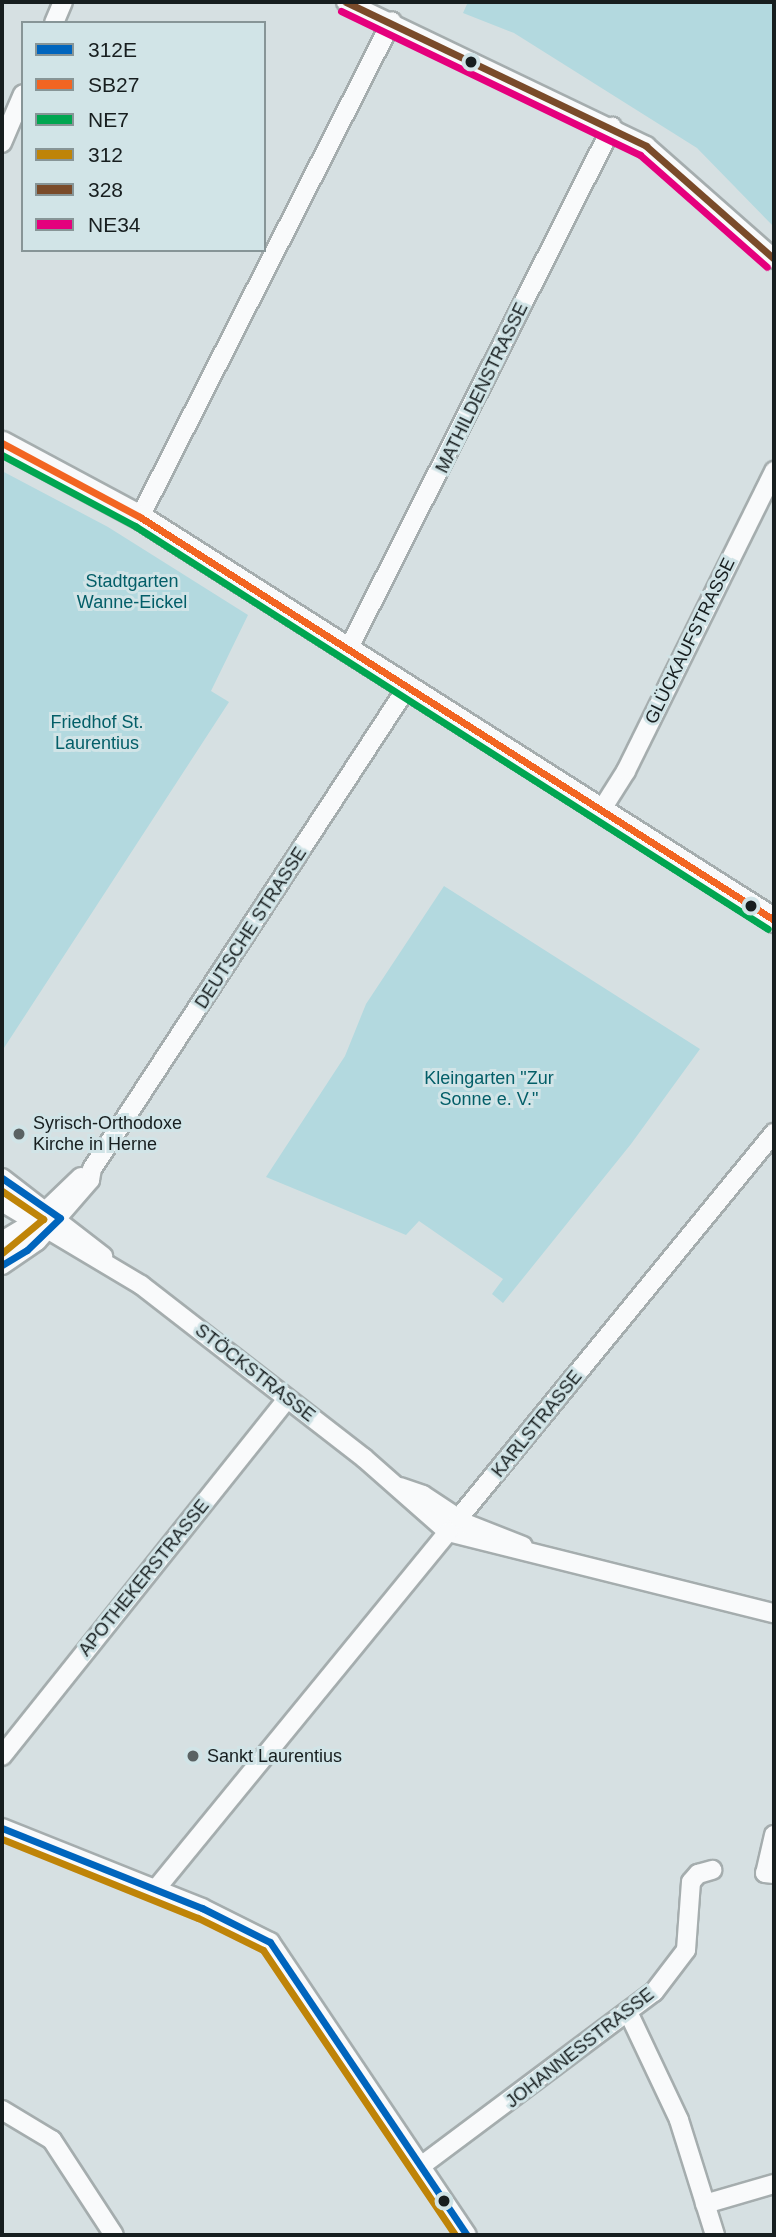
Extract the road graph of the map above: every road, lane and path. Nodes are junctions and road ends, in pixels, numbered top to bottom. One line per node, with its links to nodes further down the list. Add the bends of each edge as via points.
1 (63, 2): 3 (street)
2 (346, 2): 4 (street)
3 (55, 21)
4 (392, 21): 6 (street); 11 (street)
5 (21, 99): 7 (street)
6 (612, 127): 8 (street, via 678,171); 12 (street, MATHILDENSTRASSE)
7 (2, 143)
8 (774, 259)
9 (2, 443): 11 (main road)
10 (774, 471): 14 (street, GLÜCKAUFSTRASSE, via 626,771)
11 (140, 517): 12 (main road)
12 (349, 648): 13 (main road)
13 (408, 686): 14 (main road); 19 (street, DEUTSCHE STRASSE, via 92,1168)
14 (602, 809): 15 (main road)
15 (774, 920)
16 (774, 1133): 23 (street, KARLSTRASSE)
17 (2, 1178): 19 (street, STÖCKSTRASSE)
18 (2, 1202): 19 (street, STÖCKSTRASSE)
19 (47, 1220): 20 (street); 21 (street); 22 (street, STÖCKSTRASSE)
20 (2, 1241)
21 (2, 1265)
22 (287, 1399): 23 (street, STÖCKSTRASSE, via 400,1487 414,1506); 25 (street, APOTHEKERSTRASSE)
23 (453, 1526): 24 (street, STÖCKSTRASSE); 30 (street, KARLSTRASSE)
24 (774, 1614)
25 (2, 1756)
26 (2, 1828): 30 (street)
27 (774, 1835): 29 (street)
28 (712, 1870): 31 (street, JOHANNESSTRASSE, via 691,1882 686,1951 673,1973)
29 (770, 1873)
30 (155, 1890): 33 (street, via 244,1927 280,1951)
31 (629, 2014): 33 (street, JOHANNESSTRASSE); 35 (street, via 679,2120)
32 (2, 2110): 37 (street, via 52,2140)
33 (421, 2165): 36 (street)
34 (774, 2184): 35 (street)
35 (705, 2204): 38 (street)
36 (458, 2232)
37 (114, 2235)
38 (715, 2235)

